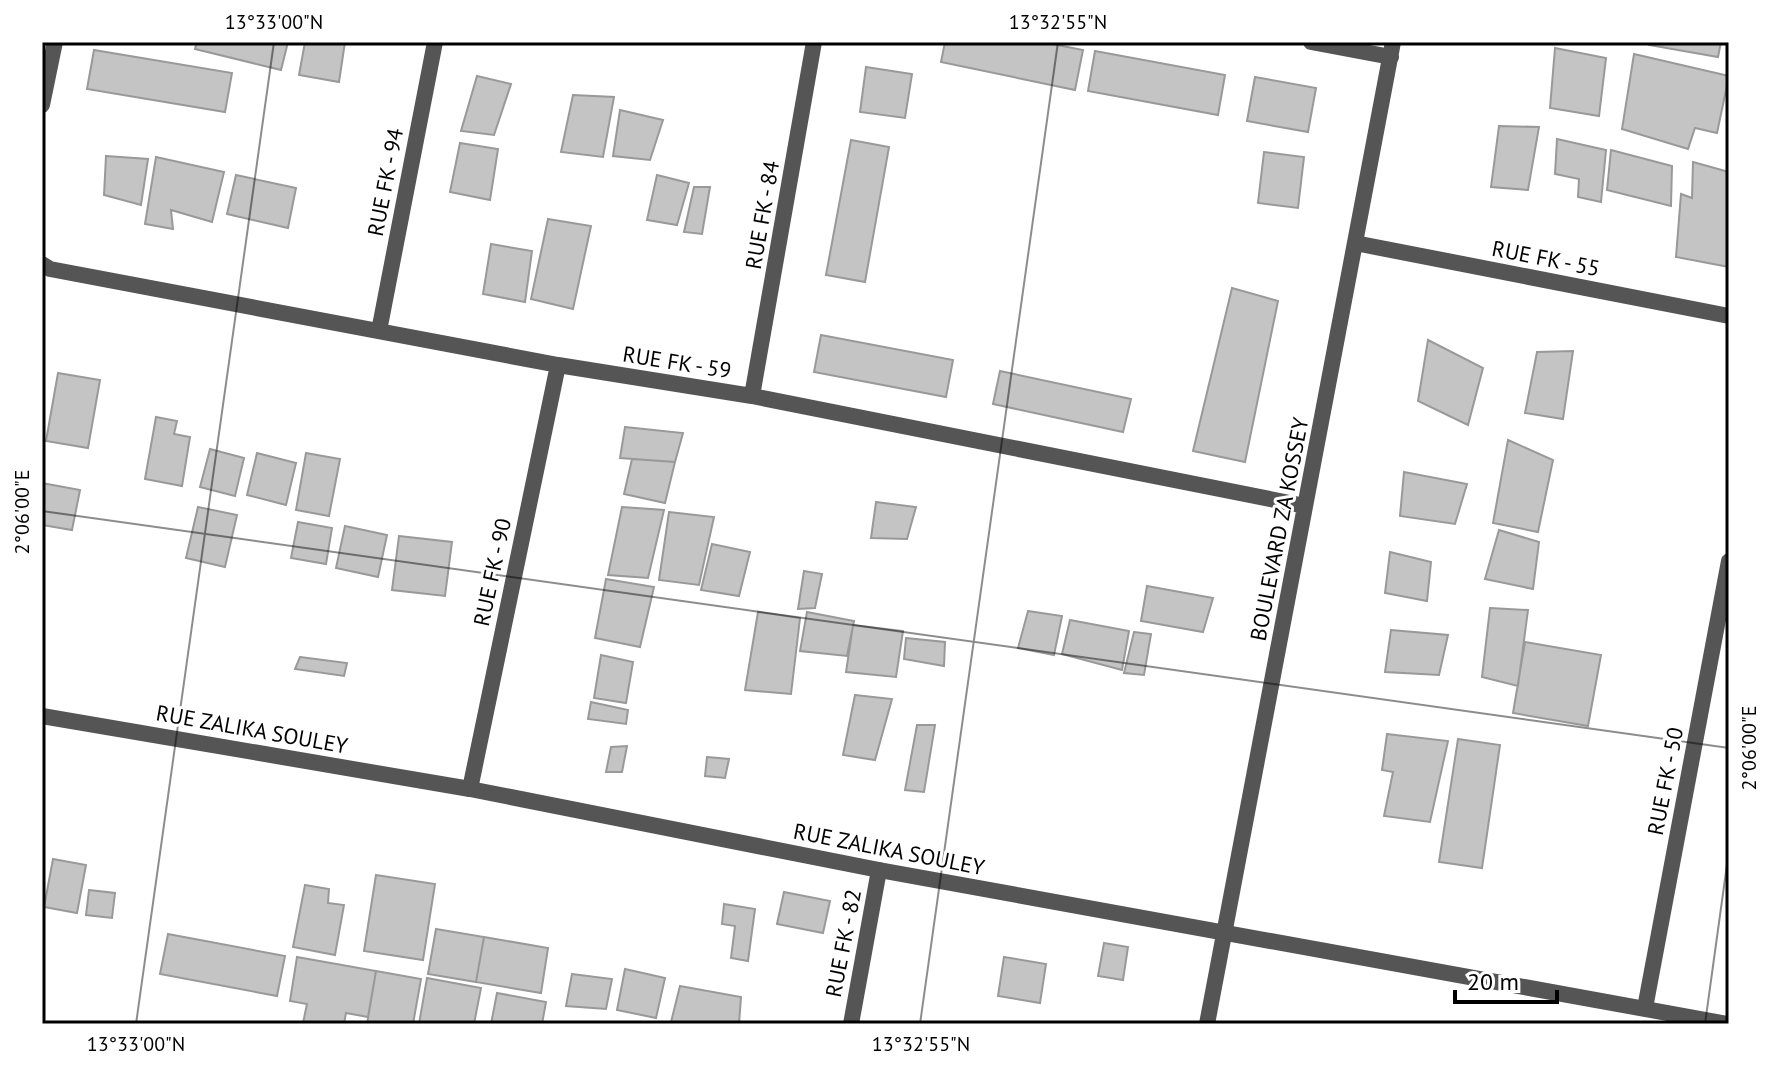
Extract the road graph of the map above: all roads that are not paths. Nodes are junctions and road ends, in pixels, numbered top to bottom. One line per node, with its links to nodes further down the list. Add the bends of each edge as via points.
1 (435, 42): 10 (street, RUE FK - 94)
2 (814, 42): 12 (street, RUE FK - 84)
3 (1311, 42): 5 (street)
4 (51, 43): 6 (street)
5 (1392, 49): 7 (street, BOULEVARD ZA KOSSEY)
6 (42, 105)
7 (1355, 243): 9 (street, RUE FK - 55); 13 (street, BOULEVARD ZA KOSSEY)
8 (42, 264): 10 (street, RUE FK - 59)
9 (1729, 316)
10 (379, 331): 11 (street, RUE FK - 59)
11 (558, 365): 12 (street, RUE FK - 59); 16 (street, RUE FK - 90)
12 (752, 396): 13 (street, RUE FK - 59)
13 (1305, 506): 18 (street, BOULEVARD ZA KOSSEY)
14 (1729, 561): 19 (street, RUE FK - 50)
15 (42, 716): 16 (street, RUE ZALIKA SOULEY)
16 (470, 789): 17 (street, RUE ZALIKA SOULEY)
17 (879, 870): 18 (street, RUE ZALIKA SOULEY); 20 (street, RUE FK - 82)
18 (1224, 933): 19 (street, RUE ZALIKA SOULEY); 21 (street, BOULEVARD ZA KOSSEY)
19 (1645, 1008): 22 (street, RUE ZALIKA SOULEY)
20 (851, 1024)
21 (1207, 1024)
22 (1728, 1024)

